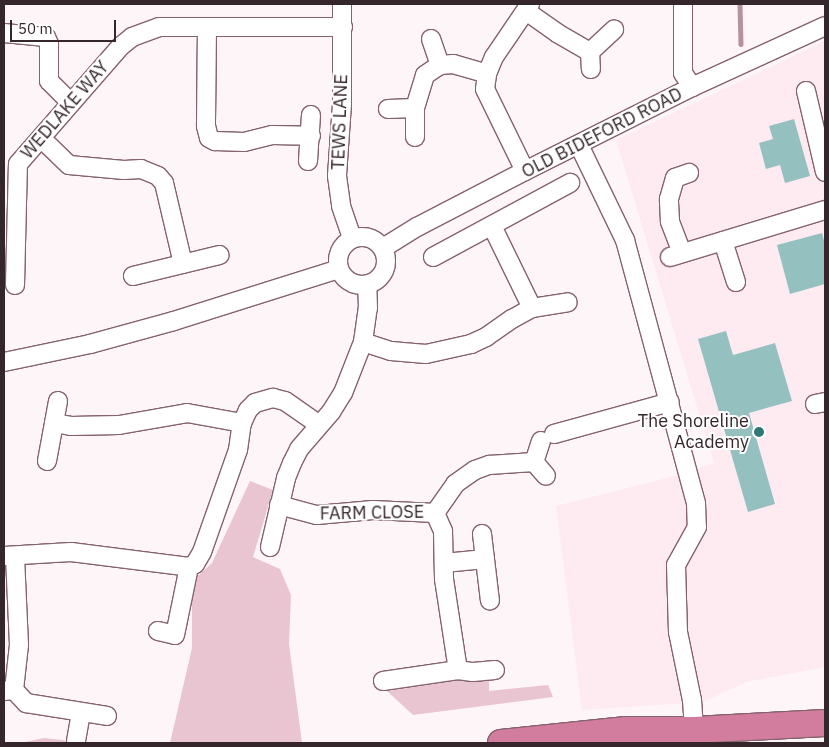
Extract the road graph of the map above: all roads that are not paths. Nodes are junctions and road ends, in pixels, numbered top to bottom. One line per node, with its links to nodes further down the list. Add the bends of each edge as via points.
1 (342, 4): 5 (street, TEWS LANE)
2 (683, 4): 12 (street, via 683,73)
3 (528, 7): 6 (street, via 591,61); 11 (street, via 494,57)
4 (207, 26): 5 (street, WEDLAKE WAY); 14 (street, WEDLAKE WAY, via 159,27 132,37); 18 (street, via 206,126 209,138 244,142 272,135)
5 (342, 28): 30 (street, TEWS LANE, via 342,104 337,176 341,206)
6 (614, 30)
7 (823, 32): 12 (street, OLD BIDEFORD ROAD)
8 (4, 34): 14 (street, via 46,38 49,44 49,81)
9 (431, 39): 10 (street)
10 (440, 65): 11 (street, via 453,64); 15 (street, via 425,75)
11 (487, 74): 24 (street, via 486,90)
12 (692, 87): 21 (street, OLD BIDEFORD ROAD)
13 (806, 91): 25 (street)
14 (71, 103): 20 (street, WEDLAKE WAY)
15 (414, 108): 16 (street); 19 (street)
16 (388, 109)
17 (311, 115): 18 (street)
18 (311, 136): 22 (street)
19 (415, 137)
20 (42, 140): 23 (street, WEDLAKE WAY); 35 (street, via 69,164 141,169 158,176 164,183)
21 (580, 145): 24 (street, OLD BIDEFORD ROAD); 45 (street, via 625,240)
22 (308, 161)
23 (11, 164): 39 (street, WEDLAKE WAY)
24 (525, 171): 32 (street, OLD BIDEFORD ROAD)
25 (825, 172)
26 (689, 173): 31 (street, via 674,178 669,199 676,255)
27 (570, 183): 29 (street)
28 (825, 210): 31 (street)
29 (492, 226): 34 (street); 42 (street)
30 (352, 238): 32 (street, via 370,238); 36 (street, via 341,249)
31 (724, 241): 38 (street)
32 (383, 248): 40 (street, via 386,266 376,280)
33 (220, 255): 35 (street)
34 (433, 257)
35 (184, 264): 37 (street)
36 (339, 268): 40 (street, via 348,281); 44 (street, via 174,321 90,344)
37 (133, 276)
38 (736, 282)
39 (16, 285)
40 (367, 285): 43 (street, via 368,308)
41 (568, 302): 42 (street)
42 (532, 308): 43 (street, via 471,344 426,354 390,351)
43 (363, 342): 50 (street, via 344,393)
44 (4, 362)
45 (668, 398): 47 (street); 52 (street, via 547,438); 71 (street, via 696,504 697,527 676,565 678,632 692,700)
46 (58, 401): 48 (street)
47 (582, 417)
48 (54, 423): 49 (street, via 119,425 187,413); 51 (street)
49 (242, 423): 50 (street, via 255,403 273,398 285,401); 61 (street, via 238,450 202,552 195,564)
50 (318, 424): 54 (street, via 299,449)
51 (47, 461)
52 (534, 462): 53 (street); 55 (street, FARM CLOSE, via 489,465 475,470 455,484)
53 (546, 476)
54 (279, 504): 55 (street, FARM CLOSE, via 317,515 373,510); 57 (street)
55 (435, 512): 60 (street, FARM CLOSE, via 443,531)
56 (482, 534): 59 (street)
57 (270, 546)
58 (9, 556): 61 (street, via 71,552); 67 (street, via 19,645)
59 (485, 559): 60 (street); 62 (street)
60 (444, 563): 64 (street, FARM CLOSE)
61 (189, 567): 63 (street, via 175,635)
62 (490, 601)
63 (158, 631)
64 (458, 670): 65 (street); 66 (street)
65 (495, 670)
66 (383, 681)
67 (9, 690): 68 (street, via 26,703)
68 (80, 712): 69 (street); 72 (street)
69 (107, 716)
70 (825, 723): 71 (highway)
71 (693, 737): 73 (highway, via 626,730)
72 (76, 741)
73 (501, 743)

